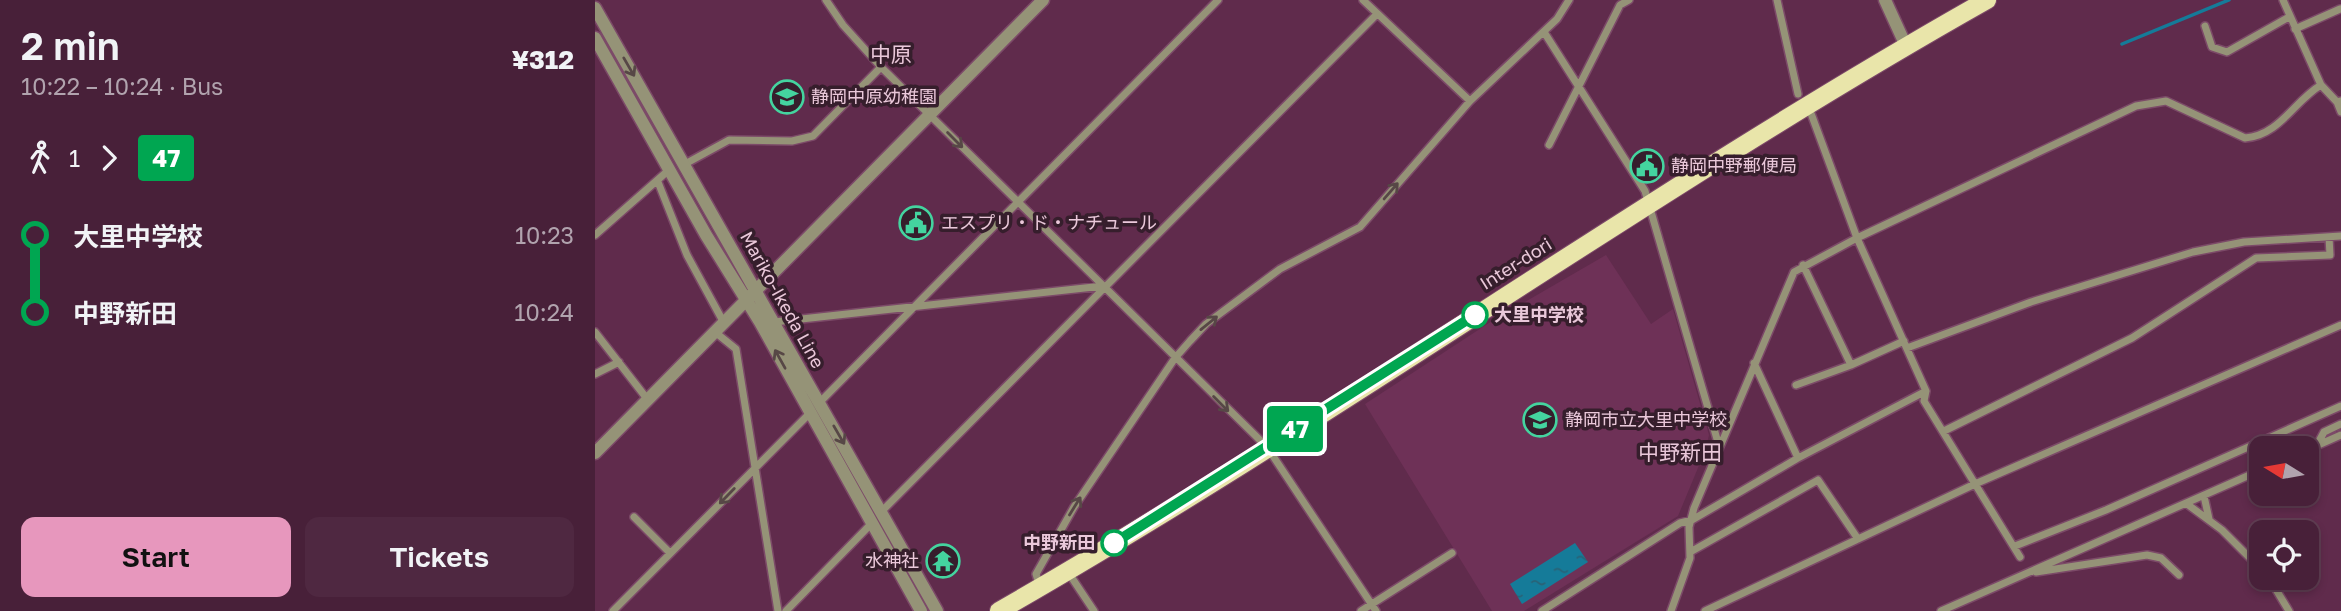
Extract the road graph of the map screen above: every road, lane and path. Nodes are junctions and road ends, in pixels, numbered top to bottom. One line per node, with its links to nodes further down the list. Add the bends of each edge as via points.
1 (826, 0): 20 (street)
2 (1044, 0): 27 (street)
3 (1218, 0): 32 (street)
4 (1363, 0): 13 (street)
5 (1569, 0): 17 (street)
6 (1629, 0): 22 (street, via 1620,5)
7 (1776, 0): 23 (street)
8 (1885, 0): 19 (street)
9 (1987, 0): 19 (main road, Inter-dori)
10 (2283, 0): 14 (street)
11 (595, 8): 29 (street, Mariko-Ikeda Line, one-way to 29)
12 (2340, 9): 16 (street)
13 (1377, 14): 24 (street); 39 (street)
14 (2289, 17): 15 (street, via 2227,52 2212,47); 16 (street)
15 (2205, 26)
16 (2295, 29): 21 (street)
17 (1544, 32): 22 (street); 24 (street)
18 (595, 38): 30 (street, Mariko-Ikeda Line)
19 (1906, 46): 23 (main road, Inter-dori)
20 (881, 67): 27 (street); 29 (street, via 813,136 792,141 729,140)
21 (2322, 85): 25 (street); 37 (street, via 2302,97 2278,125 2245,138 2166,101 2136,106)
22 (1579, 89): 28 (street); 33 (street)
23 (1803, 101): 33 (main road, Inter-dori); 37 (street)
24 (1470, 102): 48 (street, one-way to 24, via 1206,324 1280,270 1360,227)
25 (2339, 102): 26 (street)
26 (2341, 112)
27 (929, 114): 32 (street, one-way to 32); 40 (street)
28 (1549, 145)
29 (685, 164): 40 (street, Mariko-Ikeda Line)
30 (671, 169): 31 (street); 41 (street, Mariko-Ikeda Line)
31 (658, 182): 34 (street); 45 (street)
32 (1017, 203): 39 (street); 42 (street)
33 (1649, 204): 64 (main road, Inter-dori); 65 (street)
34 (595, 235)
35 (2341, 236): 36 (street)
36 (2329, 237): 47 (street, via 2244,242 2193,252); 60 (street, via 2330,255 2256,258 2132,338)
37 (1857, 239): 38 (street); 47 (street)
38 (1803, 265): 50 (street, via 1786,285); 51 (street)
39 (1104, 285): 42 (street); 48 (street); 73 (street)
40 (757, 290): 41 (street); 43 (street, Mariko-Ikeda Line)
41 (747, 301): 45 (street); 58 (street, Mariko-Ikeda Line, one-way to 41)
42 (915, 306): 43 (street); 56 (street)
43 (773, 322): 56 (street, Mariko-Ikeda Line)
44 (2341, 325): 70 (street)
45 (720, 328): 55 (street); 68 (street, via 736,349)
46 (595, 332): 49 (street)
47 (1905, 344): 51 (street); 54 (street)
48 (1175, 358): 64 (street, one-way to 64); 88 (street, one-way to 48, via 1036,574 1074,507)
49 (619, 362): 52 (street); 55 (street)
50 (1754, 363): 65 (street); 67 (street)
51 (1851, 365): 53 (street)
52 (595, 374)
53 (1796, 385)
54 (1926, 391): 60 (street, via 1924,401); 67 (street)
55 (648, 400): 66 (street)
56 (820, 402): 73 (street, Mariko-Ikeda Line, one-way to 73)
57 (2341, 406): 79 (street)
58 (810, 413): 68 (street); 77 (street, Mariko-Ikeda Line)
59 (2341, 424): 62 (street, via 2323,432)
60 (1944, 432): 70 (street)
61 (2341, 435): 63 (street)
62 (2319, 442)
63 (2319, 445)
64 (1267, 447): 86 (main road, Inter-dori); 90 (street)
65 (1719, 447): 75 (street)
66 (595, 453)
67 (1798, 458): 75 (street)
68 (755, 466): 81 (street, one-way to 81); 92 (street)
69 (2249, 475): 71 (street)
70 (1975, 484): 78 (street); 79 (street)
71 (2204, 496): 72 (street); 76 (street)
72 (2187, 504): 76 (street); 85 (street)
73 (882, 511): 95 (street, Mariko-Ikeda Line)
74 (634, 517): 81 (street)
75 (1692, 520): 80 (street); 99 (street)
76 (2210, 521): 84 (street)
77 (871, 524): 93 (street); 94 (street, Mariko-Ikeda Line)
78 (1858, 539): 80 (street, via 1818,480); 101 (street)
79 (2015, 546): 83 (street)
80 (1692, 551): 100 (street)
81 (670, 553): 91 (street)
82 (1452, 553): 90 (street)
83 (2021, 557)
84 (2249, 558)
85 (2032, 571): 87 (street, via 2147,555 2161,558); 102 (street)
86 (1068, 572): 88 (main road, Inter-dori); 97 (street)
87 (2179, 575)
88 (1040, 587): 96 (main road, Inter-dori)
89 (2277, 590): 103 (street)
90 (1373, 608): 98 (street)
91 (613, 611)
92 (778, 611)
93 (786, 611)
94 (921, 611)
95 (937, 611)
96 (999, 611)
97 (1094, 611)
98 (1361, 611)
99 (1542, 611)
100 (1671, 611)
101 (1705, 611)
102 (1941, 611)
103 (2290, 611)

